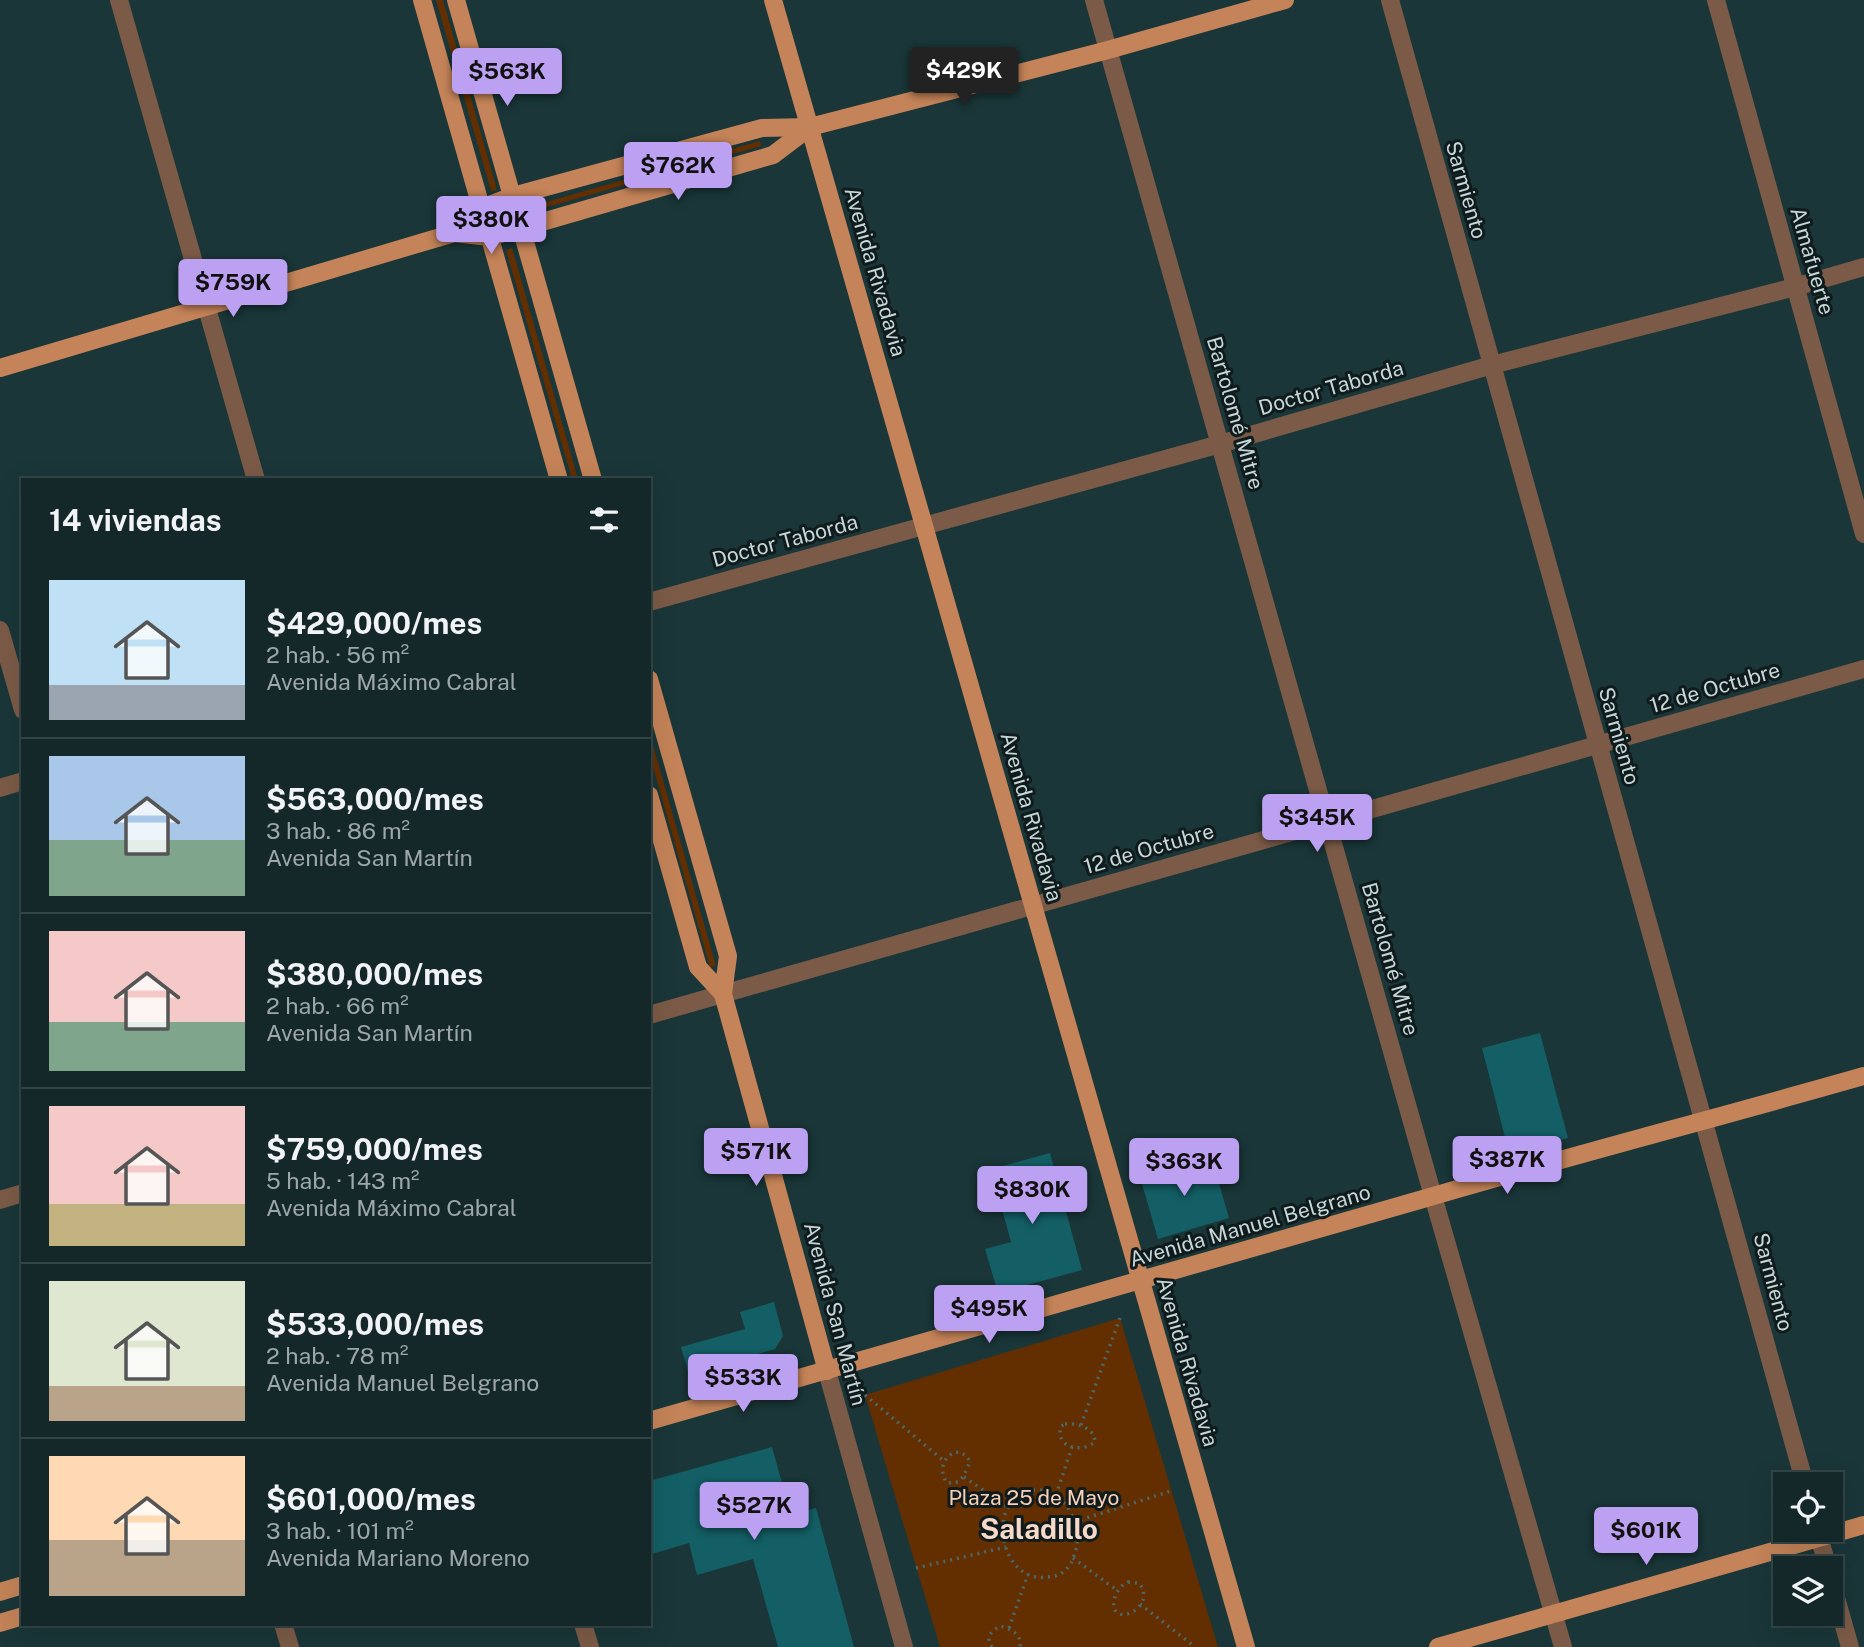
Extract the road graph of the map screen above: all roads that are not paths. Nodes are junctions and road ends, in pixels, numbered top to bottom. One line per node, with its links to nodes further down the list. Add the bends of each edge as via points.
1 (119, 0): 18 (street)
2 (422, 0): 12 (main road)
3 (456, 0): 11 (main road)
4 (774, 0): 10 (main road, Avenida Rivadavia)
5 (1094, 0): 9 (street, Bartolomé Mitre)
6 (1285, 0): 9 (main road)
7 (1390, 0): 19 (street, Sarmiento)
8 (1716, 0): 17 (street, Almafuerte)
9 (1108, 50): 10 (main road); 21 (street, Bartolomé Mitre)
10 (810, 127): 11 (main road, via 762,128); 13 (main road, via 772,155); 25 (main road, Avenida Rivadavia)
11 (513, 197): 12 (main road); 13 (main road)
12 (482, 208): 14 (main road); 15 (main road)
13 (522, 227): 15 (main road); 24 (main road)
14 (454, 233): 15 (main road); 18 (main road)
15 (490, 237): 23 (main road)
16 (1864, 267): 17 (street, Doctor Taborda)
17 (1796, 287): 19 (street, Doctor Taborda); 26 (street, Almafuerte)
18 (206, 307): 20 (main road); 22 (street)
19 (1492, 365): 21 (street, Doctor Taborda); 32 (street, Sarmiento)
20 (0, 368)
21 (1220, 444): 25 (street, Doctor Taborda); 36 (street, Bartolomé Mitre)
22 (255, 478)
23 (558, 478)
24 (592, 478)
25 (924, 526): 27 (street, Doctor Taborda); 37 (main road, Avenida Rivadavia)
26 (1864, 534)
27 (651, 601)
28 (0, 630): 31 (street)
29 (1864, 669): 32 (street, 12 de Octubre)
30 (651, 686): 38 (main road, Avenida San Martín, via 728,956)
31 (21, 703)
32 (1598, 745): 36 (street, 12 de Octubre); 41 (street, Sarmiento)
33 (21, 782): 34 (street)
34 (0, 788)
35 (651, 802): 38 (main road, Avenida San Martín, via 698,967)
36 (1327, 822): 37 (street, 12 de Octubre); 43 (street, Bartolomé Mitre)
37 (1033, 905): 38 (street, 12 de Octubre); 45 (main road, Avenida Rivadavia)
38 (723, 994): 39 (street, 12 de Octubre); 46 (main road, Avenida San Martín)
39 (651, 1014)
40 (1864, 1076): 41 (main road, Avenida Manuel Belgrano)
41 (1705, 1122): 43 (main road, Avenida Manuel Belgrano); 48 (street, Sarmiento)
42 (21, 1194): 44 (street)
43 (1433, 1196): 45 (main road, Avenida Manuel Belgrano); 54 (street, Bartolomé Mitre)
44 (0, 1200)
45 (1140, 1282): 46 (main road, Avenida Manuel Belgrano); 63 (main road, Avenida Rivadavia)
46 (827, 1371): 47 (main road, Avenida Manuel Belgrano); 62 (street, Avenida San Martín)
47 (651, 1420)
48 (1802, 1472)
49 (1864, 1525): 50 (main road)
50 (1843, 1529)
51 (1792, 1542): 54 (main road)
52 (21, 1586): 53 (main road)
53 (0, 1592)
54 (1553, 1614): 64 (main road); 65 (street, Bartolomé Mitre)
55 (21, 1617): 57 (main road)
56 (1843, 1622): 66 (street)
57 (0, 1623)
58 (284, 1626): 60 (street)
59 (584, 1626): 61 (street)
60 (290, 1647)
61 (590, 1647)
62 (904, 1647)
63 (1246, 1647)
64 (1438, 1647)
65 (1563, 1647)
66 (1850, 1647)

